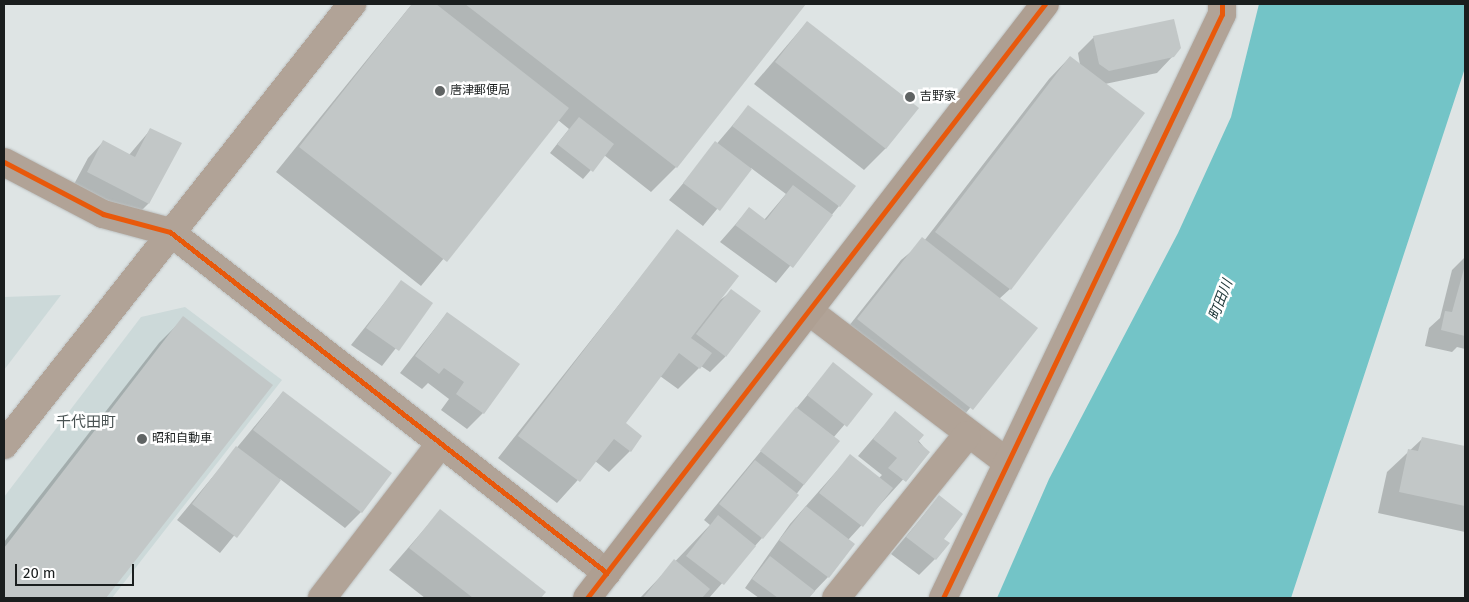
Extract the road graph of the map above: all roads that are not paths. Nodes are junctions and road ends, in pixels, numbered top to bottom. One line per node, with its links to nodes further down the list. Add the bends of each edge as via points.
1 (352, 4): 5 (street)
2 (1046, 4): 6 (street)
3 (1222, 4): 10 (street, via 1222,14)
4 (4, 162): 5 (street, via 103,214)
5 (170, 232): 8 (street); 9 (street)
6 (810, 312): 7 (street); 11 (street)
7 (967, 435): 10 (street); 14 (street)
8 (441, 443): 11 (street); 12 (street)
9 (4, 446)
10 (1007, 462): 15 (street)
11 (607, 572): 13 (street)
12 (322, 598)
13 (589, 598)
14 (836, 598)
15 (944, 598)

